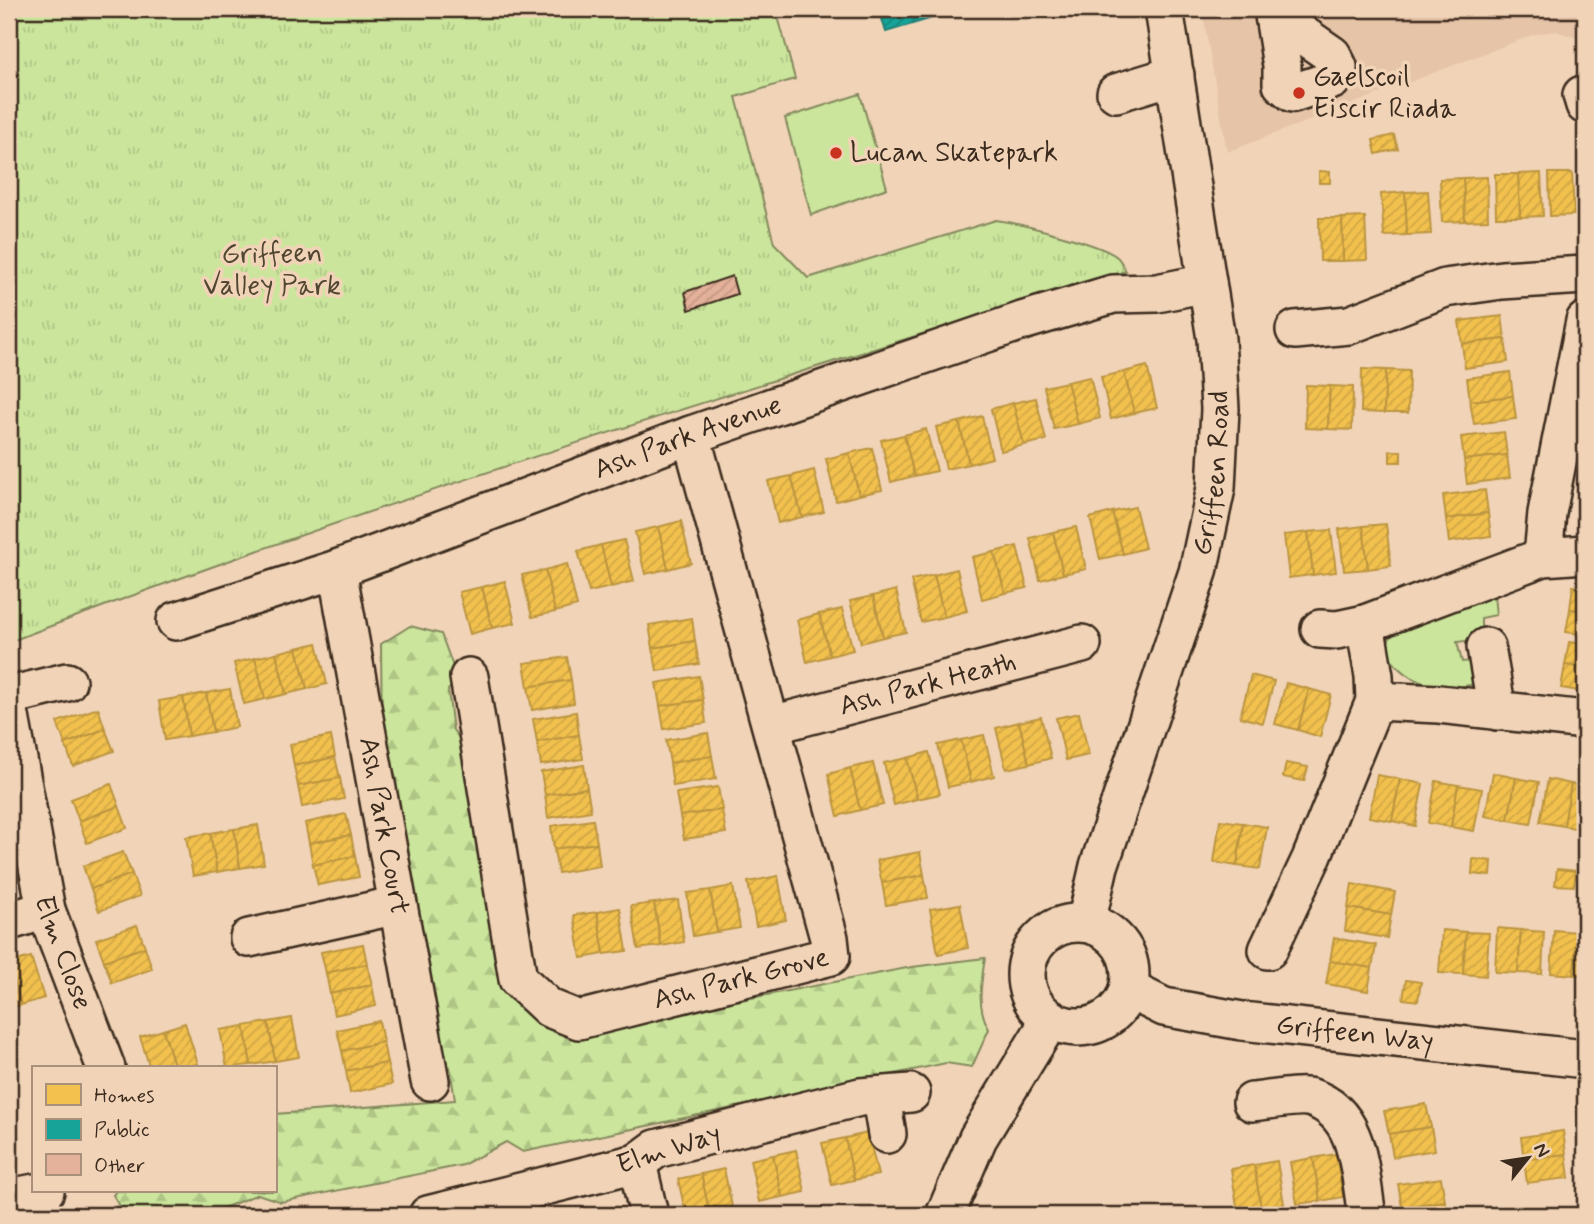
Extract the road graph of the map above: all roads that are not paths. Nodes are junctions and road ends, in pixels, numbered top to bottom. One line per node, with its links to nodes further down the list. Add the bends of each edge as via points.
1 (1164, 9): 2 (street, Griffeen Road)
2 (1175, 75): 3 (street); 5 (street, Griffeen Road)
3 (1116, 93)
4 (1585, 275): 7 (street, via 1502,279 1445,288 1349,325)
5 (1207, 283): 8 (street, Ash Park Avenue, via 1157,293 1113,294); 28 (street, Griffeen Road, via 1220,409 1216,488 1198,572 1099,866)
6 (1585, 320): 10 (street, via 1547,513)
7 (1295, 331)
8 (691, 435): 11 (street, Ash Park Avenue); 24 (street, Ash Park Grove)
9 (1585, 554): 10 (street)
10 (1543, 557): 13 (street)
11 (337, 569): 12 (street, Ash Park Avenue); 25 (street, Ash Park Court)
12 (176, 621)
13 (1365, 624): 14 (street); 20 (street)
14 (1320, 629)
15 (1082, 644): 24 (street, Ash Park Heath)
16 (1486, 647): 22 (street)
17 (469, 677): 24 (street, Ash Park Grove, via 518,979 549,1008 579,1020 831,956)
18 (67, 682): 19 (street)
19 (9, 696)
20 (1375, 701): 22 (street); 30 (street, via 1311,859)
21 (9, 711): 26 (street, Elm Close)
22 (1497, 711): 23 (street)
23 (1585, 720)
24 (772, 725)
25 (398, 905): 29 (street); 35 (street, Ash Park Court)
26 (46, 909): 27 (street); 34 (street, Elm Close)
27 (9, 921)
28 (1086, 923): 31 (street, via 1117,940 1130,971); 32 (street, via 1053,929 1039,940 1030,956 1026,973 1029,991)
29 (248, 938)
30 (1268, 950)
31 (1128, 989): 32 (street, via 1111,1015 1097,1023 1081,1027); 33 (street, Griffeen Way, via 1164,1007 1242,1021)
32 (1049, 1020): 43 (street, via 978,1138)
33 (1585, 1059)
34 (105, 1066)
35 (430, 1082)
36 (1252, 1102): 44 (street, via 1311,1097 1334,1111 1352,1132)
37 (887, 1134): 38 (street, Elm Way, via 896,1095 860,1097 656,1149)
38 (637, 1163): 41 (street, Elm Way); 42 (street)
39 (40, 1192): 40 (street)
40 (9, 1198)
41 (428, 1215)
42 (649, 1215)
43 (945, 1215)
44 (1367, 1215)

